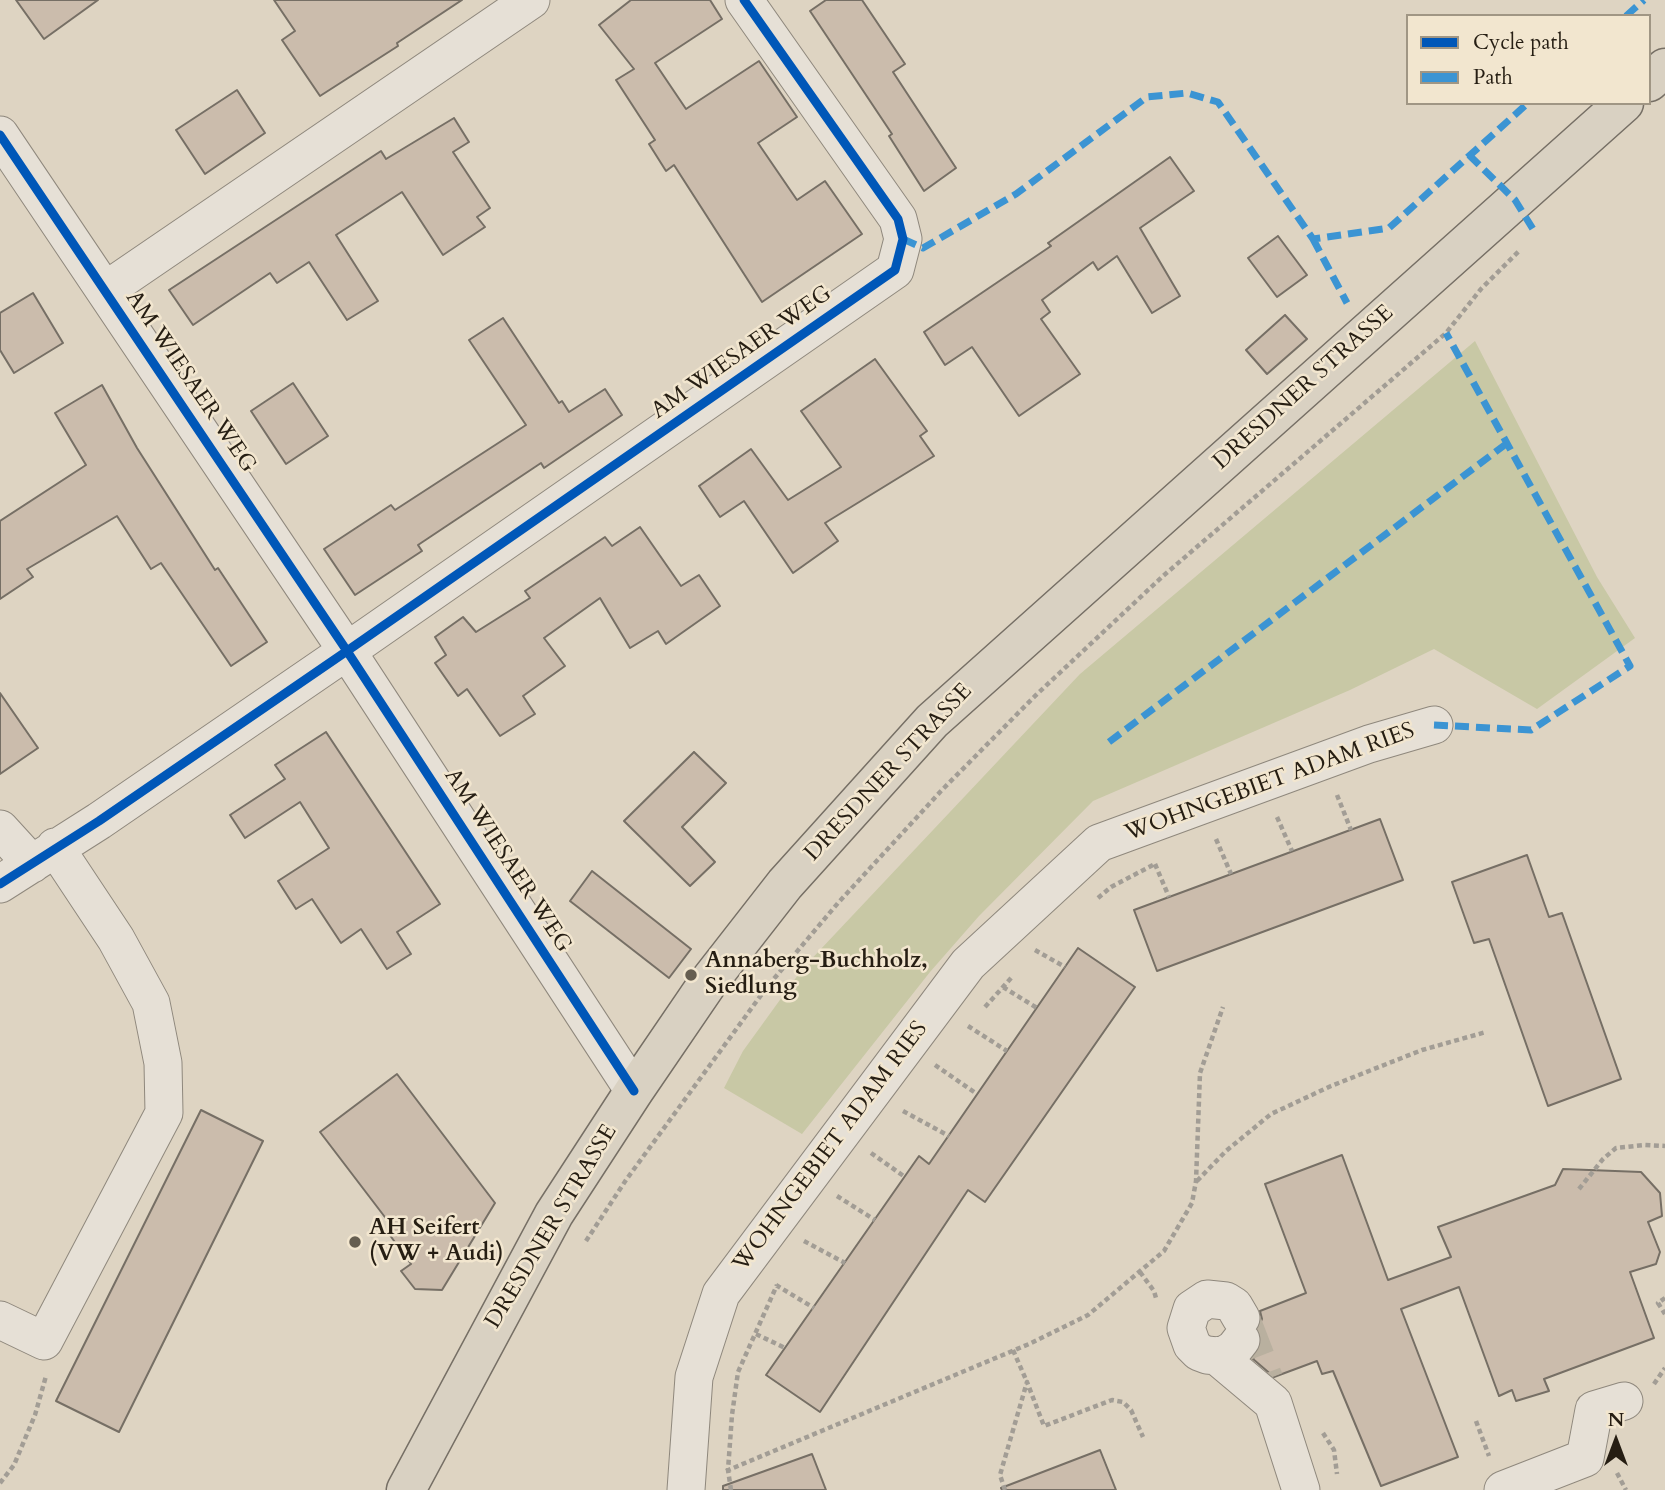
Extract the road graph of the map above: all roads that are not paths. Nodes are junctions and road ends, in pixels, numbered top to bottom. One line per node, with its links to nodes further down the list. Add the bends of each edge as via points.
1 (531, 0): 7 (street, AM WIESAER WEG)
2 (744, 0): 8 (street, AM WIESAER WEG, via 898,219 903,239 895,270)
3 (1665, 68): 4 (main road)
4 (1651, 80)
5 (1622, 105): 13 (main road, DRESDNER STRASSE, via 932,722 785,884)
6 (0, 135): 7 (street, AM WIESAER WEG)
7 (106, 290): 8 (street, AM WIESAER WEG)
8 (347, 651): 11 (street, AM WIESAER WEG); 13 (street, AM WIESAER WEG)
9 (1433, 725): 19 (street, WOHNGEBIET ADAM RIES, via 1369,744 1099,844 968,964 721,1294 694,1377)
10 (0, 829): 11 (street)
11 (44, 856): 12 (street, AM WIESAER WEG); 14 (street, via 116,939 151,1003 163,1063 164,1114 44,1341)
12 (0, 884)
13 (634, 1091): 18 (main road, DRESDNER STRASSE, via 554,1214)
14 (0, 1320)
15 (1233, 1338): 20 (street, via 1269,1392)
16 (1624, 1401): 17 (street, via 1594,1410 1585,1458)
17 (1497, 1475)
18 (406, 1490)
19 (686, 1490)
20 (1301, 1490)

